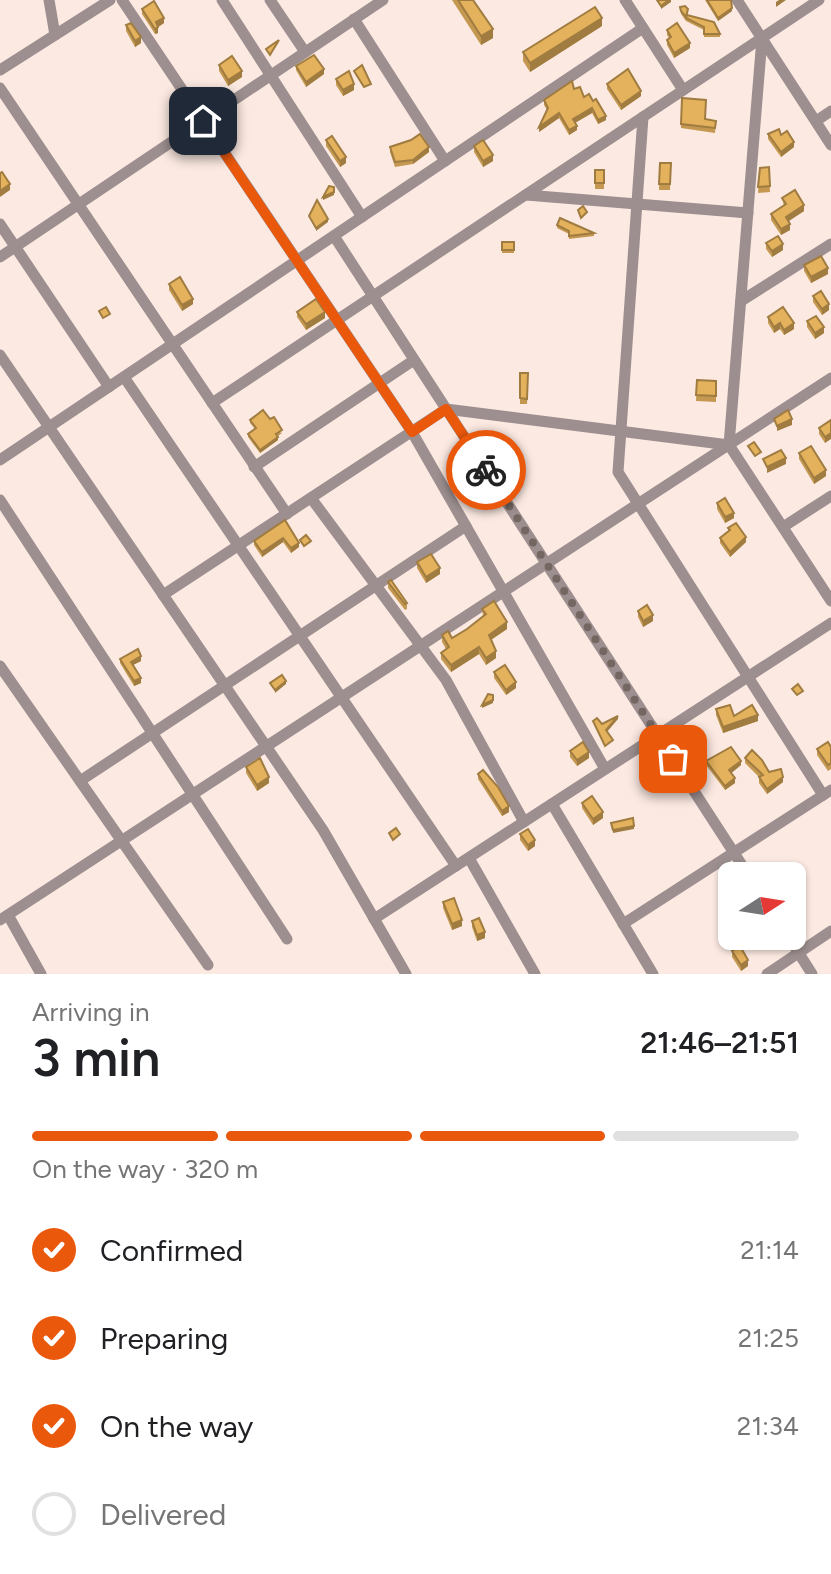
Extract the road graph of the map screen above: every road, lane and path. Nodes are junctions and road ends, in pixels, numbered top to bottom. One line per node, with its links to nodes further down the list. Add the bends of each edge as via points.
1 (49, 0): 12 (street)
2 (110, 0): 12 (street)
3 (122, 0): 21 (street)
4 (222, 0): 16 (street)
5 (270, 0): 14 (street)
6 (383, 0): 10 (street)
7 (625, 0): 11 (street)
8 (737, 0): 13 (street)
9 (819, 0): 13 (street)
10 (354, 19): 14 (street); 24 (street)
11 (643, 28): 18 (street); 24 (street)
12 (55, 35): 15 (street)
13 (762, 38): 18 (street); 22 (street); 28 (street)
14 (305, 52): 16 (street)
15 (0, 70)
16 (270, 75): 21 (street); 29 (street)
17 (0, 88): 26 (street)
18 (683, 90): 20 (street)
19 (831, 111): 22 (street)
20 (643, 117): 25 (street); 27 (street)
21 (203, 121): 26 (street); 35 (street)
22 (816, 121): 23 (street)
23 (831, 145)
24 (445, 161): 29 (street)
25 (526, 195): 27 (street); 36 (street)
26 (78, 204): 33 (street); 39 (street)
27 (637, 204): 28 (street); 49 (street)
28 (748, 213): 37 (street)
29 (362, 217): 31 (street)
30 (0, 224): 33 (street)
31 (334, 236): 35 (street); 36 (street)
32 (831, 244): 37 (street)
33 (15, 246): 34 (street); 45 (street)
34 (0, 257)
35 (297, 261): 38 (street); 39 (street)
36 (373, 296): 38 (street); 41 (street)
37 (741, 301): 51 (street)
38 (337, 320): 44 (street); 46 (street)
39 (173, 344): 42 (street); 46 (street)
40 (0, 355): 48 (street)
41 (414, 360): 44 (street); 47 (street)
42 (124, 377): 45 (street); 61 (street)
43 (831, 378): 51 (street)
44 (379, 383): 50 (street); 53 (street)
45 (109, 387): 48 (street)
46 (212, 403): 53 (street)
47 (446, 409): 49 (street); 50 (street); 62 (street)
48 (49, 427): 52 (street); 65 (street)
49 (621, 431): 51 (street); 57 (street, via 618,472)
50 (412, 432): 55 (street); 59 (street)
51 (729, 445): 57 (street); 60 (street)
52 (0, 460)
53 (254, 467): 58 (street)
54 (831, 496): 60 (street)
55 (311, 498): 58 (street); 63 (street)
56 (0, 500): 74 (street)
57 (638, 504): 62 (street); 71 (street)
58 (287, 514): 61 (street)
59 (466, 526): 63 (street); 64 (street)
60 (783, 527): 66 (street)
61 (239, 545): 65 (street); 68 (street)
62 (546, 564): 64 (street); 75 (street)
63 (375, 586): 68 (street); 69 (street)
64 (503, 592): 69 (street); 77 (street)
65 (163, 595): 72 (street)
66 (831, 601)
67 (831, 623): 71 (street)
68 (300, 636): 72 (street); 73 (street)
69 (420, 646): 73 (street); 82 (street, via 446,680)
70 (0, 666): 78 (street)
71 (748, 677): 75 (street); 79 (street)
72 (225, 686): 74 (street); 76 (street)
73 (342, 697): 76 (street); 87 (street)
74 (152, 733): 78 (street); 80 (street)
75 (658, 735): 77 (street); 84 (street)
76 (266, 746): 80 (street); 89 (street)
77 (605, 769): 81 (street)
78 (80, 781): 83 (street)
79 (827, 792): 84 (street)
80 (192, 794): 83 (street); 92 (street)
81 (552, 804): 82 (street); 90 (street)
82 (524, 822): 85 (street)
83 (121, 841): 88 (street); 95 (street)
84 (734, 853): 86 (street); 90 (street)
85 (469, 858): 87 (street); 98 (street)
86 (740, 862)
87 (456, 866): 89 (street)
88 (4, 917): 96 (street)
89 (374, 919): 97 (street)
90 (623, 924): 99 (street)
91 (831, 931): 94 (street)
92 (287, 939)
93 (796, 950): 94 (street)
94 (798, 953): 100 (street); 101 (street)
95 (208, 965)
96 (41, 974)
97 (406, 974)
98 (535, 974)
99 (653, 974)
100 (767, 974)
101 (812, 974)

